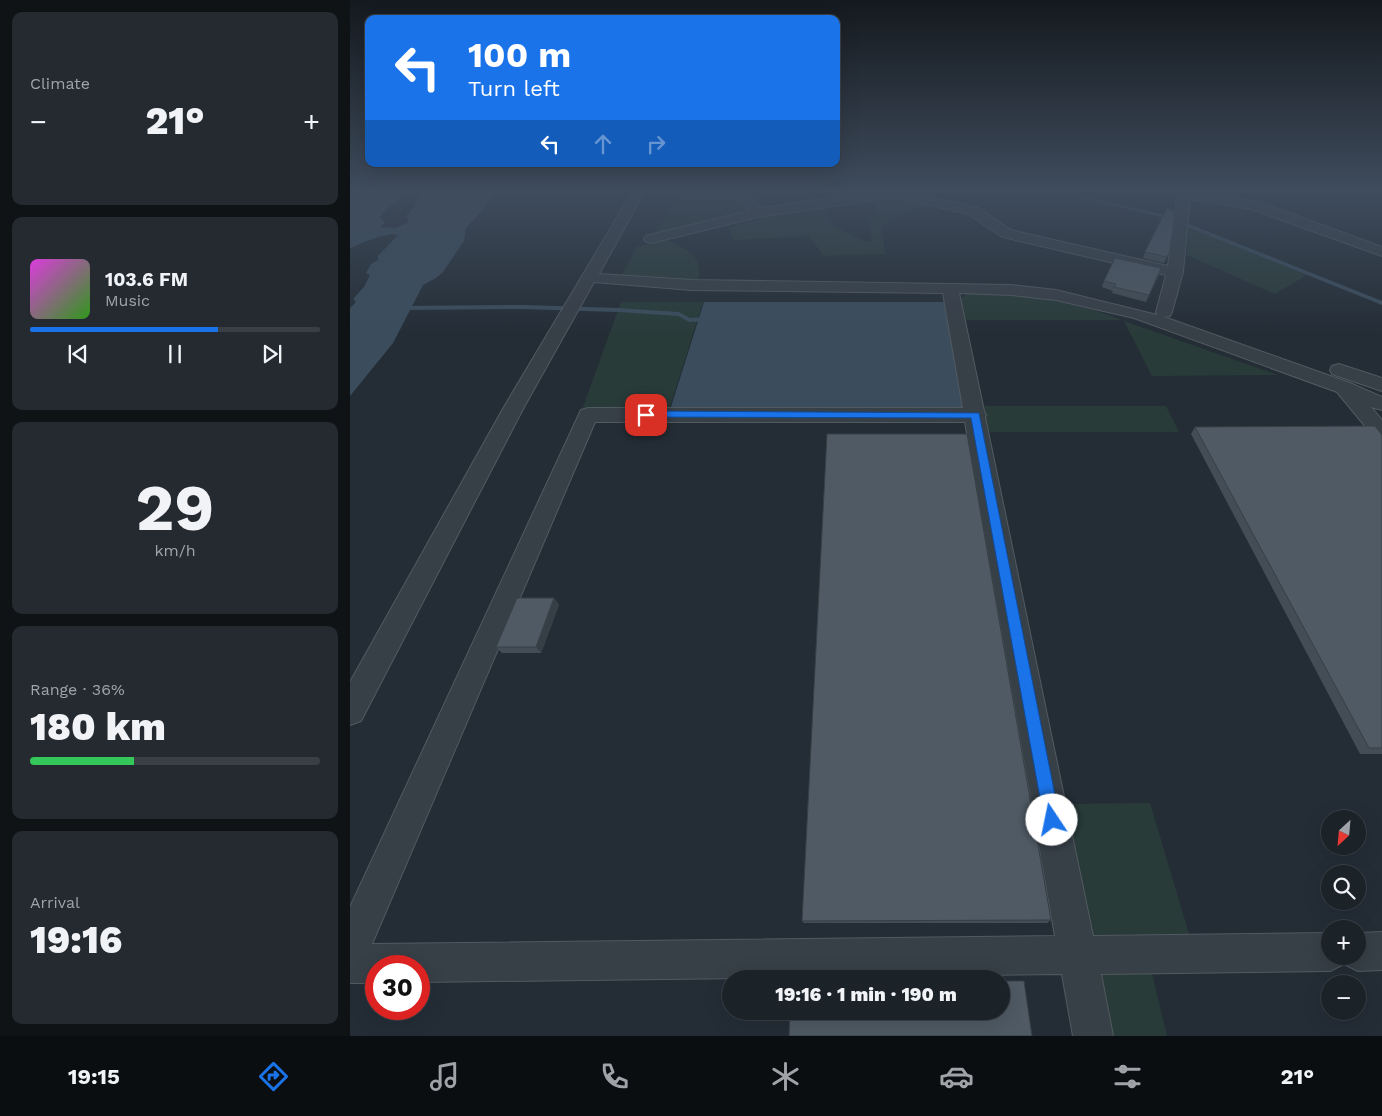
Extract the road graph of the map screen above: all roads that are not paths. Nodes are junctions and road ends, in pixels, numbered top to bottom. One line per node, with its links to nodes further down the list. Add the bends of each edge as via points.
1 (612, 237): 9 (street)
2 (658, 237): 6 (street)
3 (1022, 237): 8 (street)
4 (1179, 237): 8 (street)
5 (1342, 237): 7 (street)
6 (651, 239)
7 (1382, 252)
8 (1175, 272): 12 (street)
9 (589, 277): 10 (street, via 692,285); 18 (street, via 514,408)
10 (950, 288): 11 (street); 16 (street)
11 (1056, 295): 12 (street, via 1123,302); 14 (street, via 1139,314)
12 (1164, 312): 13 (street)
13 (1382, 385)
14 (1343, 387): 15 (street); 17 (street)
15 (1382, 404)
16 (976, 415): 19 (street, via 588,415); 23 (street)
17 (1382, 434)
18 (350, 711)
19 (350, 950)
20 (1321, 952): 23 (street)
21 (1366, 952): 22 (street)
22 (1382, 952)
23 (1078, 955): 24 (street); 25 (street)
24 (350, 964)
25 (1093, 1036)

